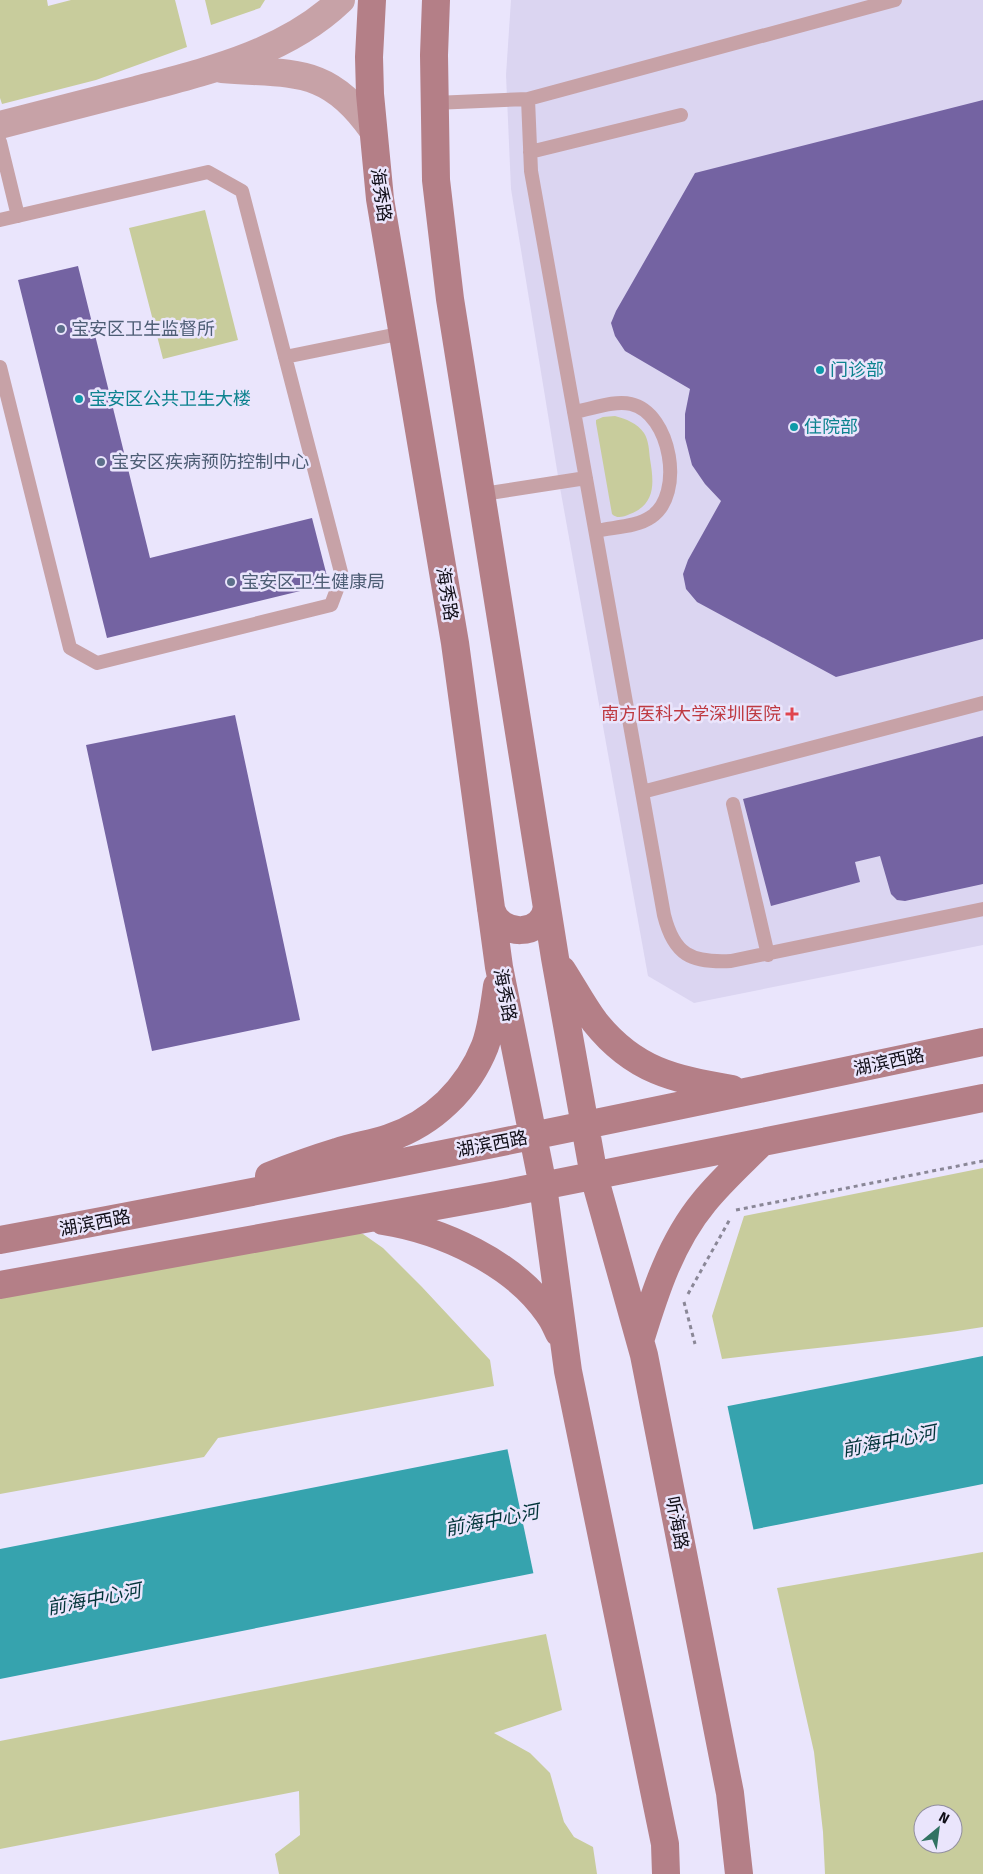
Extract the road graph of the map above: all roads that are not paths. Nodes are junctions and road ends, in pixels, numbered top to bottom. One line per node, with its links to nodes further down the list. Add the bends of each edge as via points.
1 (341, 0): 5 (street, via 312,25)
2 (372, 0): 10 (main road, 海秀路, via 369,57)
3 (436, 0): 7 (main road)
4 (895, 0): 6 (lane)
5 (218, 68): 9 (street); 10 (street, via 291,74 318,80 348,98)
6 (528, 100): 7 (lane); 12 (lane)
7 (434, 103): 20 (main road, via 436,180 449,289)
8 (681, 115): 12 (lane)
9 (0, 125)
10 (372, 129): 15 (main road, 海秀路)
11 (0, 142): 13 (lane)
12 (530, 152): 18 (lane)
13 (18, 216): 14 (lane); 16 (lane, via 208,172 242,191)
14 (0, 220)
15 (402, 333): 16 (lane); 26 (main road, 海秀路, via 455,643)
16 (285, 357): 17 (lane, via 342,576 331,605 97,663 70,648)
17 (0, 367)
18 (574, 412): 19 (lane); 21 (lane, via 618,403 640,408 656,420 661,429 668,460 670,485 667,497 651,518)
19 (586, 478): 20 (lane); 21 (lane)
20 (483, 494): 25 (main road)
21 (596, 531): 23 (lane)
22 (983, 703): 23 (lane)
23 (642, 792): 28 (lane, via 664,915 676,945 687,955 715,962)
24 (733, 804): 28 (lane)
25 (546, 907): 26 (main road, via 546,913 536,925 519,931 501,925); 29 (main road)
26 (491, 909): 30 (main road, 海秀路)
27 (983, 909): 28 (lane)
28 (768, 955)
29 (555, 958): 32 (main road, via 594,1021 617,1046 640,1064 666,1075); 34 (main road)
30 (499, 967): 35 (main road, 海秀路); 39 (main road, via 491,1021 475,1066 455,1095 423,1122 389,1138 314,1159)
31 (983, 1042): 32 (main road, 湖滨西路)
32 (746, 1092): 34 (main road, 湖滨西路)
33 (983, 1098): 36 (main road)
34 (585, 1126): 35 (main road, 湖滨西路); 37 (main road)
35 (533, 1136): 38 (main road, 海秀路); 39 (main road, 湖滨西路)
36 (760, 1144): 37 (main road); 44 (main road, via 703,1202 682,1234 657,1288)
37 (594, 1176): 38 (main road); 44 (main road, 听海路)
38 (543, 1186): 40 (main road); 43 (main road)
39 (190, 1205): 41 (main road, 湖滨西路)
40 (369, 1218): 42 (main road); 43 (main road, via 437,1235 499,1266 527,1289 548,1313)
41 (0, 1240)
42 (0, 1285)
43 (564, 1344): 45 (main road, via 665,1844)
44 (642, 1348): 46 (main road, 听海路, via 730,1793)
45 (666, 1874)
46 (739, 1874)

